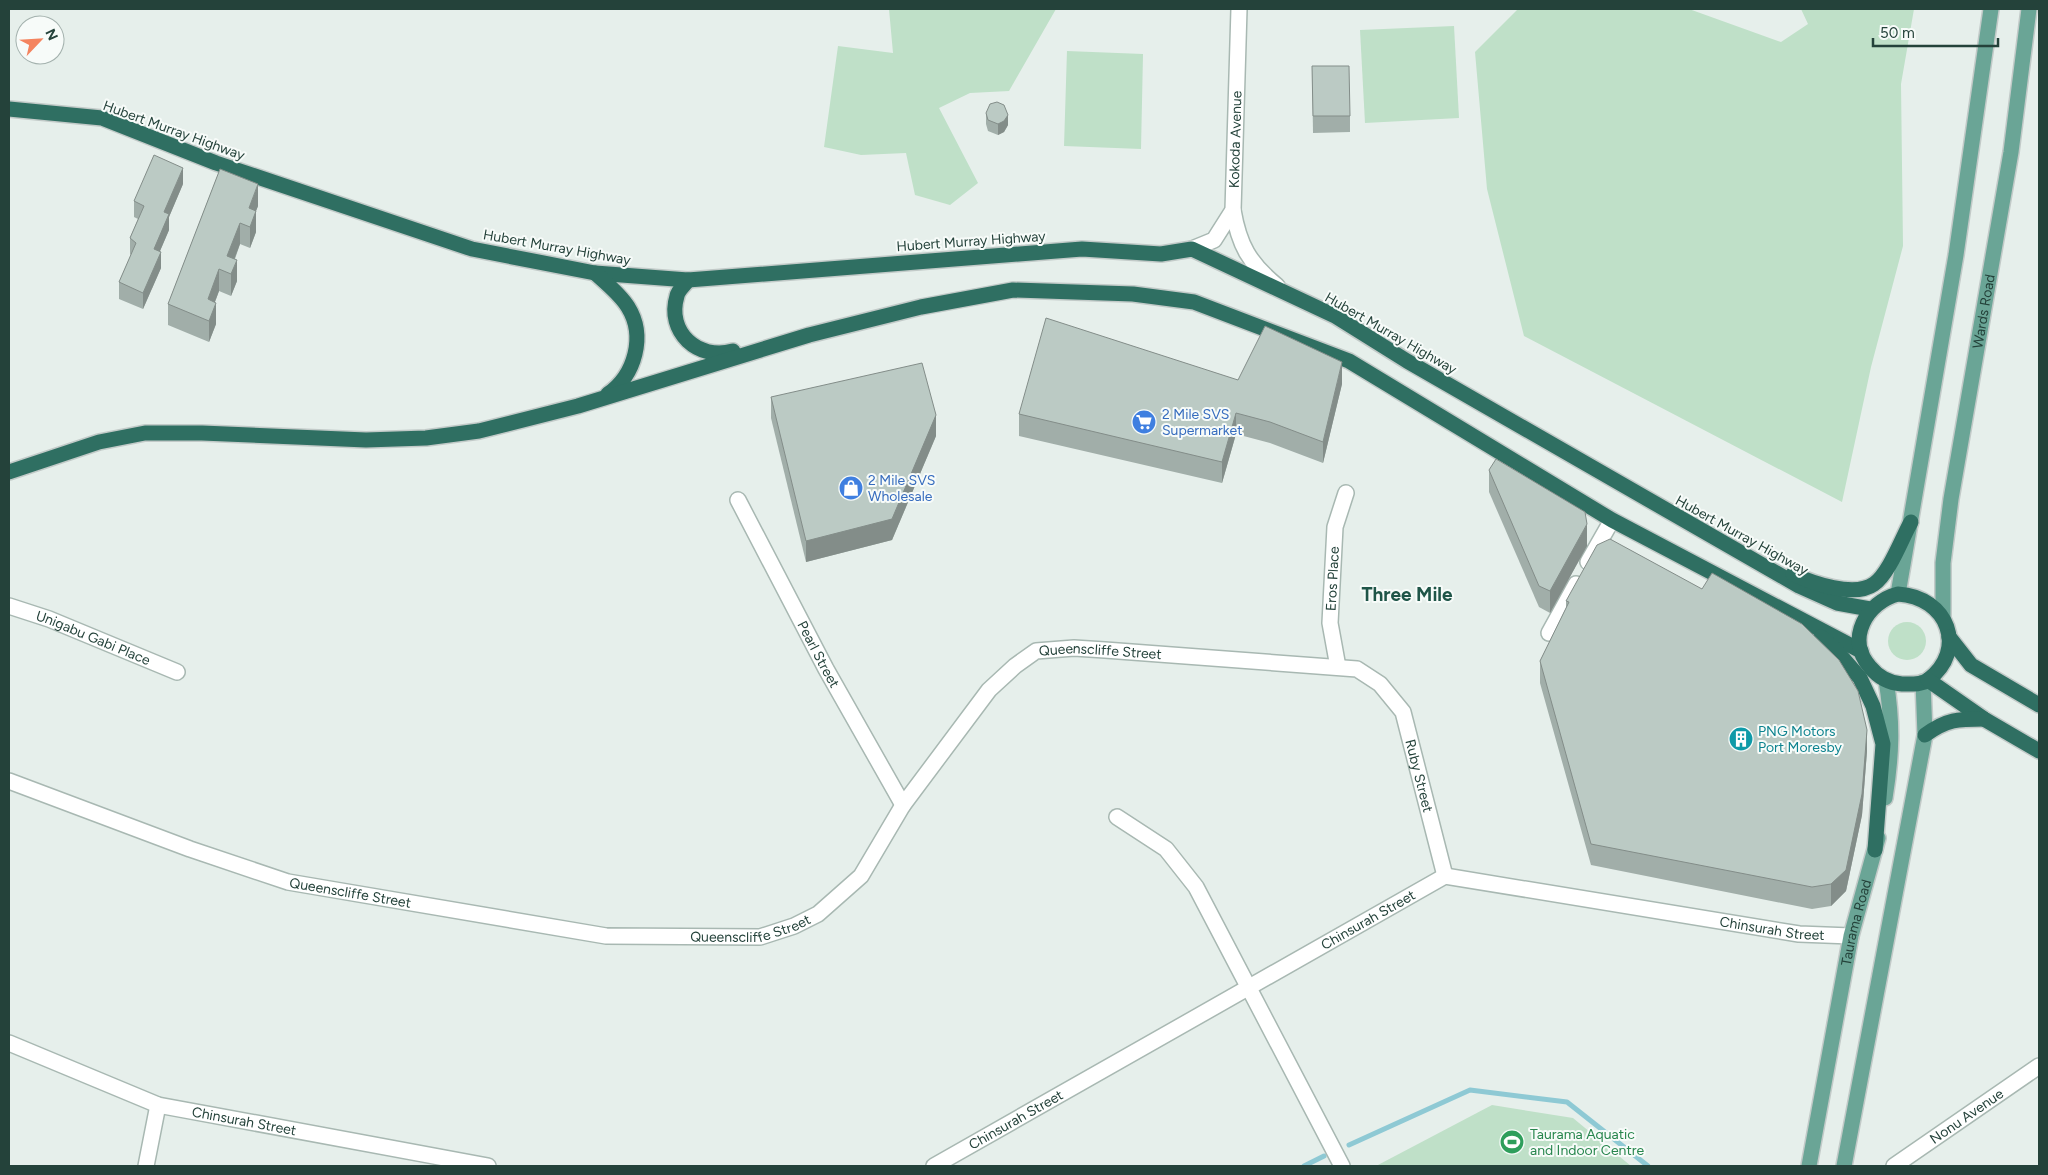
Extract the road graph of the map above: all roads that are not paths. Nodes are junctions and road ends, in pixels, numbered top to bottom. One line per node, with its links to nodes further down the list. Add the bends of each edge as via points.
1 (1240, 9): 5 (street, Kokoda Avenue)
2 (1991, 9): 16 (main road, via 1956,255)
3 (2029, 9): 21 (main road, Wards Road, via 2011,152 1951,499 1943,563)
4 (9, 109): 7 (highway, Hubert Murray Highway, via 102,118 216,163 472,250)
5 (1233, 210): 6 (street, via 1214,240); 9 (street, Kokoda Avenue, via 1238,236 1250,259)
6 (1192, 249): 8 (highway, Hubert Murray Highway, via 1161,254 1082,249); 9 (highway, Hubert Murray Highway)
7 (595, 273): 8 (highway, Hubert Murray Highway); 11 (highway, via 627,305 636,324 637,346 633,362 620,386)
8 (688, 280): 10 (highway, via 677,294 675,316 689,345 707,352 725,353 784,335)
9 (1284, 292): 17 (highway, Hubert Murray Highway, via 1335,316)
10 (809, 335): 11 (highway); 15 (highway, via 921,306 1013,290 1133,294 1194,302 1349,361)
11 (602, 399): 12 (highway, via 479,431 426,438 366,440 145,433 99,442)
12 (9, 472)
13 (1346, 493): 26 (street, Eros Place, via 1335,527 1330,623)
14 (738, 500): 36 (street, Pearl Street, via 826,669)
15 (1612, 520): 22 (highway); 23 (street)
16 (1911, 522): 17 (highway, via 1874,584 1854,591 1798,576 1755,556); 18 (main road)
17 (1738, 553): 20 (highway, Hubert Murray Highway, via 1837,603)
18 (1898, 594): 20 (highway); 21 (highway, via 1926,600)
19 (9, 606): 27 (street, Unigabu Gabi Place, via 49,619)
20 (1870, 610): 25 (highway, via 1861,627)
21 (1943, 616): 24 (highway)
22 (1797, 618): 25 (highway); 38 (highway, via 1847,662 1860,678 1873,706 1883,744)
23 (1549, 633)
24 (1948, 637): 29 (highway, via 1943,661); 31 (highway, via 1971,665)
25 (1860, 651): 28 (highway, via 1866,663)
26 (1338, 667): 30 (street, Queenscliffe Street, via 1357,669); 36 (street, Queenscliffe Street, via 1082,649 1036,651 1014,666 989,690)
27 (177, 672)
28 (1886, 680): 29 (highway, via 1899,684); 38 (main road, Taurama Road, via 1892,757)
29 (1926, 681): 32 (highway); 33 (main road)
30 (1380, 684): 39 (street, Ruby Street, via 1403,712)
31 (2039, 705)
32 (1984, 719): 33 (highway, via 1956,719 1940,724); 34 (highway)
33 (1925, 735): 50 (main road)
34 (2039, 751)
35 (9, 781): 36 (street, Queenscliffe Street, via 288,882 606,936 760,938 794,926 818,914 861,876)
36 (903, 805)
37 (1117, 818): 41 (street, via 1166,849 1196,887)
38 (1875, 850): 40 (main road, Taurama Road)
39 (1445, 876): 40 (street, Chinsurah Street, via 1800,934); 41 (street, Chinsurah Street)
40 (1851, 936): 49 (main road, Taurama Road)
41 (1248, 988): 47 (street, Chinsurah Street); 48 (street)
42 (9, 1043): 44 (street, Chinsurah Street)
43 (2039, 1066): 51 (street, Nonu Avenue)
44 (158, 1105): 45 (street); 46 (street, Chinsurah Street)
45 (146, 1166)
46 (488, 1166)
47 (934, 1166)
48 (1342, 1166)
49 (1809, 1166)
50 (1844, 1166)
51 (1894, 1166)

